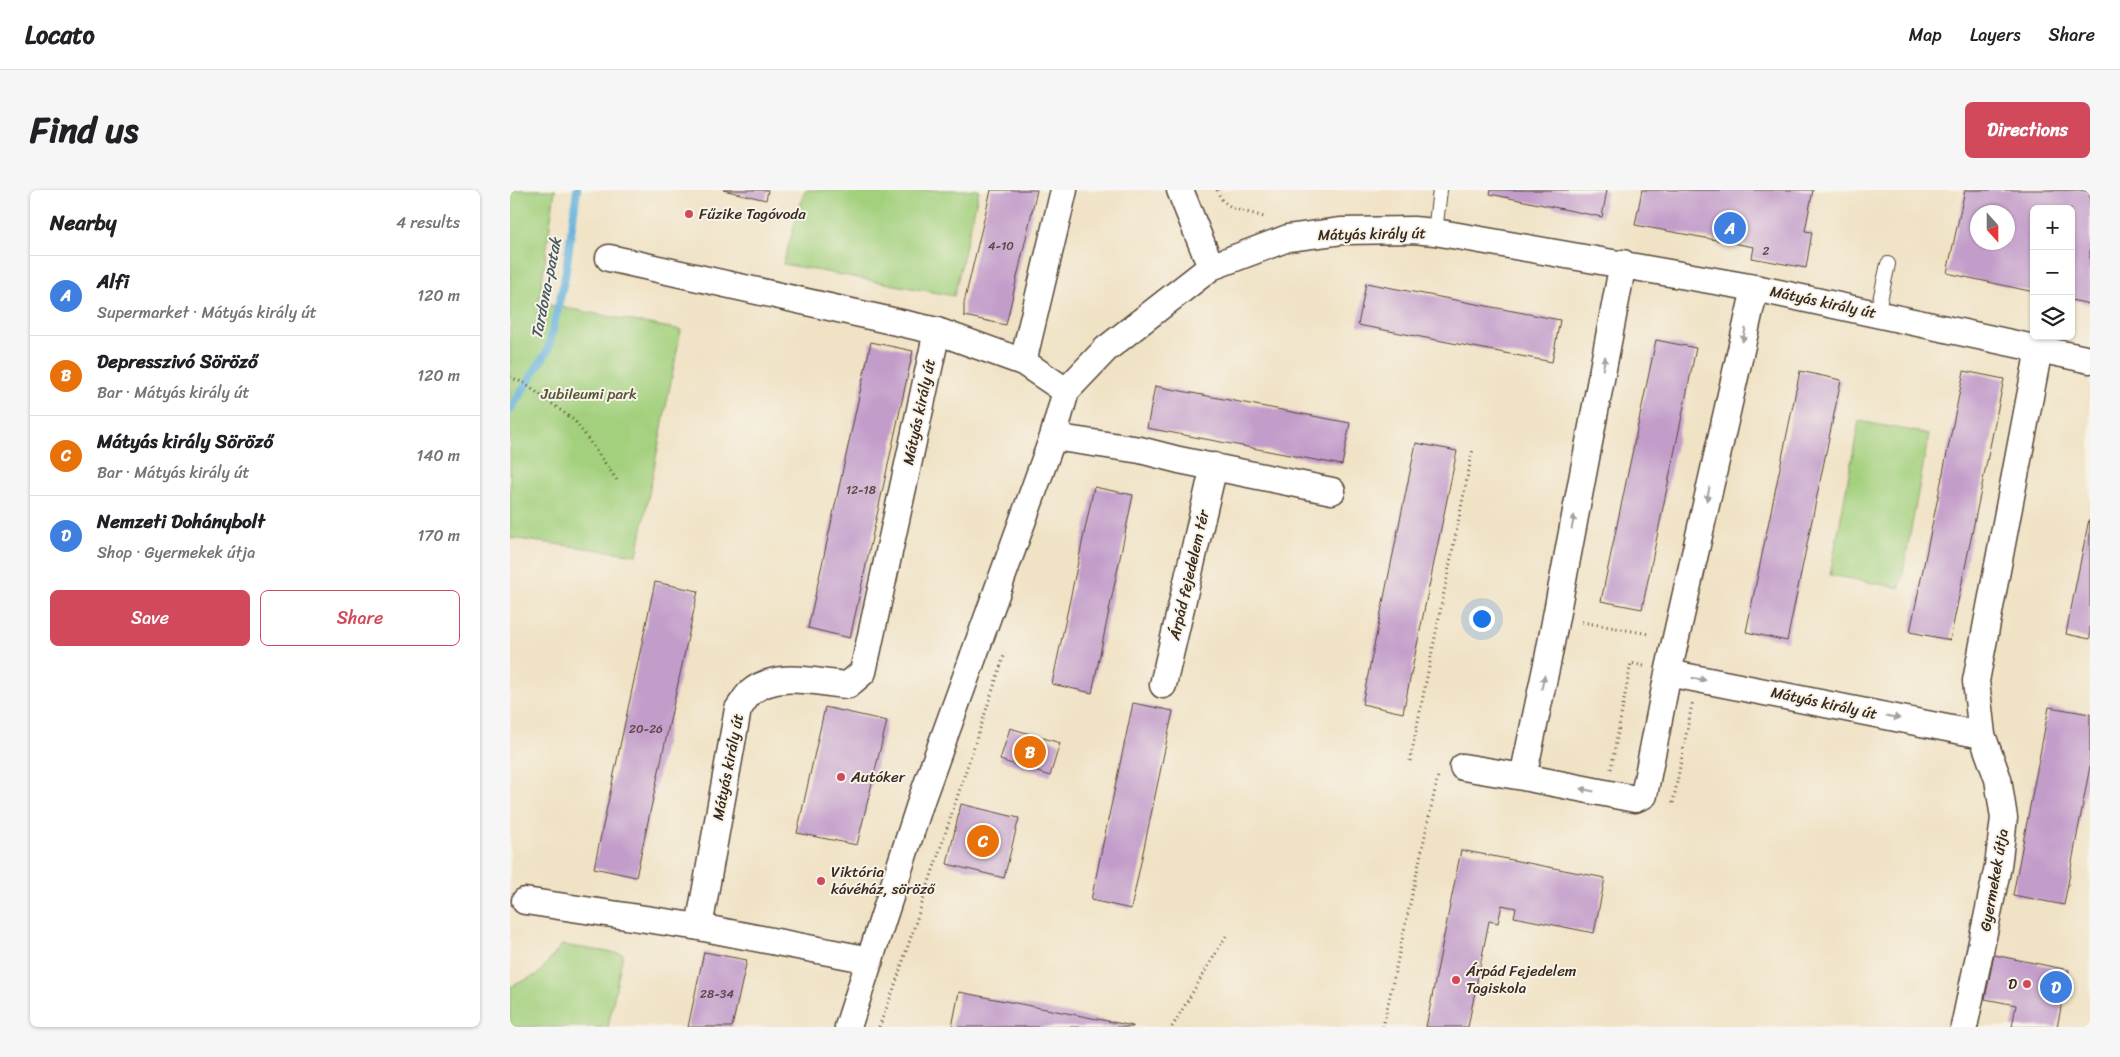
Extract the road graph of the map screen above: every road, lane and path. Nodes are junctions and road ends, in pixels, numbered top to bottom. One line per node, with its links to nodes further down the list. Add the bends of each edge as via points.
1 (1064, 190): 16 (street)
2 (1180, 190): 10 (street)
3 (1217, 190): 6 (path, via 1226,204 1235,210 1268,219)
4 (1440, 190): 5 (lane)
5 (1435, 232): 6 (street, Mátyás király út, via 1342,231); 8 (street, Mátyás király út)
6 (1286, 238): 10 (street, Mátyás király út)
7 (609, 258): 13 (street)
8 (1623, 263): 11 (street, Mátyás király út); 24 (street, one-way to 8)
9 (1888, 264): 12 (lane)
10 (1212, 267): 18 (street, Mátyás király út, via 1106,349)
11 (1755, 288): 12 (street, Mátyás király út); 25 (street, Mátyás király út, one-way to 25)
12 (1877, 314): 14 (street, Mátyás király út)
13 (937, 330): 16 (street); 38 (street, Mátyás király út, via 863,672 848,685 774,681 750,693 738,709)
14 (2038, 349): 15 (street, Mátyás király út); 30 (street, via 1976,681)
15 (2090, 360)
16 (1023, 362): 18 (street)
17 (510, 377): 22 (path, via 524,383 575,421)
18 (1066, 391): 19 (street, Mátyás király út)
19 (1053, 437): 21 (street, via 1140,450); 40 (street, Mátyás király út, via 922,798)
20 (1473, 449): 31 (path)
21 (1214, 466): 23 (street); 29 (street, Árpád fejedelem tér)
22 (620, 483)
23 (1332, 491)
24 (1556, 617): 25 (path); 34 (street, one-way to 24)
25 (1677, 640): 27 (street, Mátyás király út)
26 (1008, 646): 42 (path)
27 (1659, 670): 28 (street, Mátyás király út); 35 (path, via 1631,663); 35 (street, via 1644,795 1635,799)
28 (1697, 679): 30 (street, Mátyás király út, one-way to 30); 36 (path)
29 (1163, 685)
30 (1982, 735): 45 (street, Gyermekek útja, via 1998,779 2004,812 2003,830 1986,931)
31 (1410, 761)
32 (1463, 767): 34 (street)
33 (1438, 774): 44 (path)
34 (1523, 777): 35 (street, one-way to 34)
35 (1606, 794)
36 (1673, 803)
37 (525, 901): 38 (street)
38 (698, 926): 40 (street)
39 (1226, 936): 43 (path)
40 (870, 960): 41 (street, Mátyás király út)
41 (848, 1027)
42 (879, 1027)
43 (1172, 1027)
44 (1383, 1027)
45 (1964, 1027)

